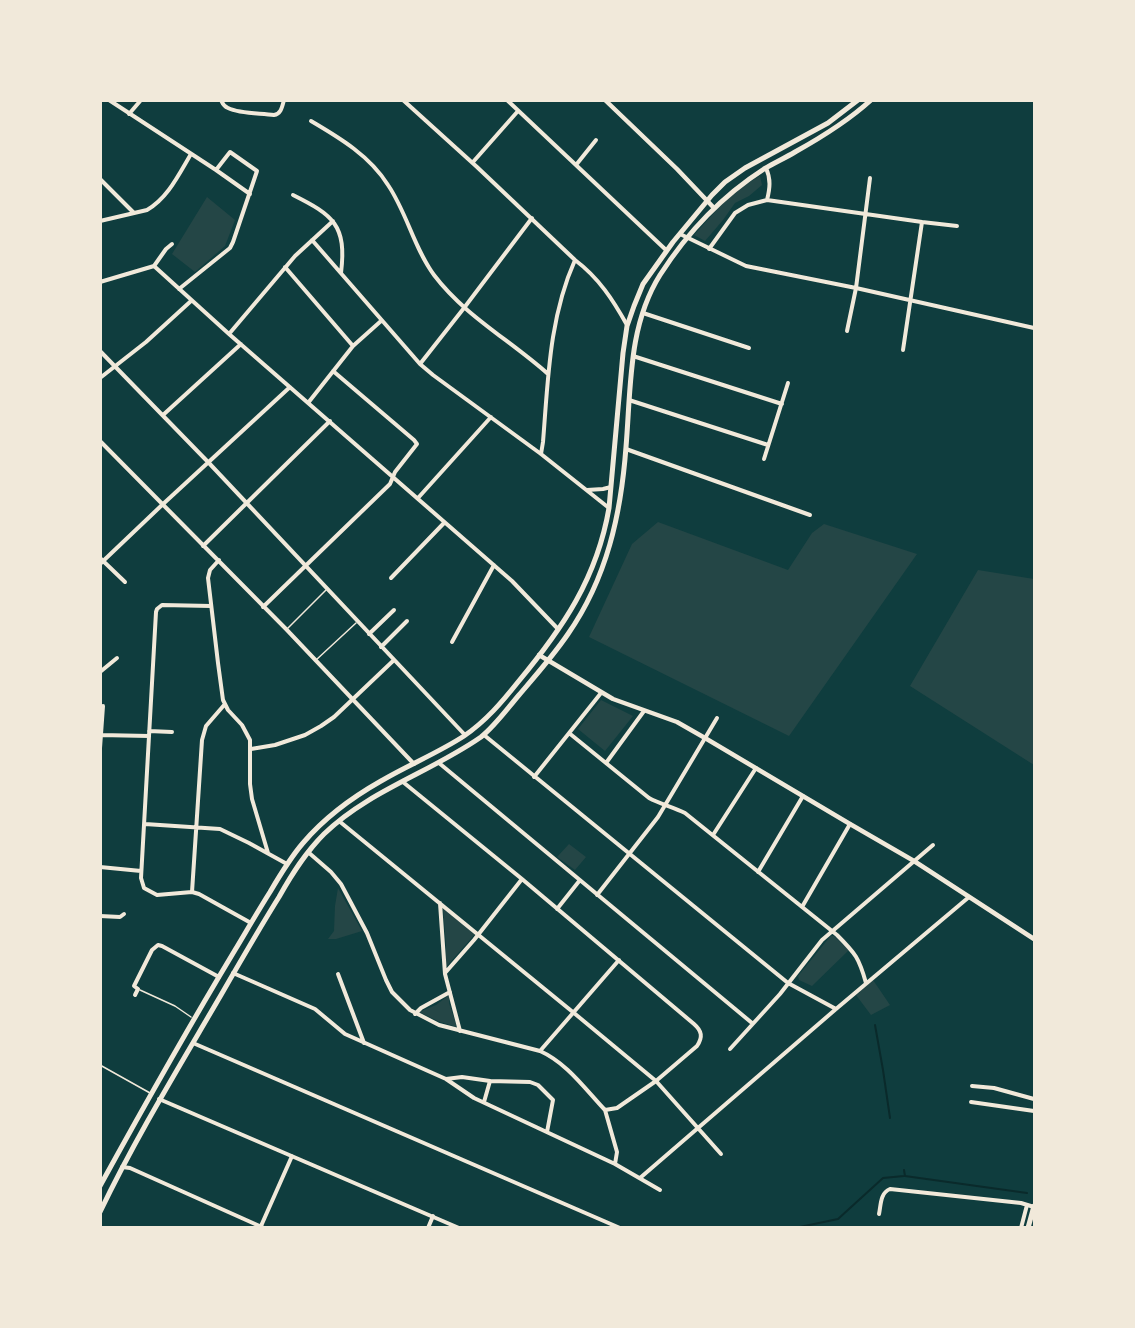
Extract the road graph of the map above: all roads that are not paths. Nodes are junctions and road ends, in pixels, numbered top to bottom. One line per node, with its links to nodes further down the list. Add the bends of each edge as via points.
1 (109, 100): 11 (street)
2 (141, 100): 11 (street)
3 (221, 100): 4 (street, via 228,108 274,115 281,111)
4 (284, 100)
5 (404, 100): 15 (street)
6 (507, 100): 10 (street)
7 (605, 100): 23 (street)
8 (858, 100): 23 (main road, via 828,123 745,168)
9 (871, 100): 17 (main road, via 844,123)
10 (518, 111): 15 (street); 16 (street)
11 (129, 114): 14 (street)
12 (311, 121): 48 (street, via 340,138 376,169 394,195 425,261)
13 (596, 140): 16 (street)
14 (191, 154): 18 (street); 26 (street, via 161,200 147,210)
15 (472, 162): 28 (street)
16 (576, 165): 38 (street)
17 (766, 168): 24 (street, via 771,186); 25 (main road)
18 (216, 170): 21 (street); 21 (street, via 230,152 256,169)
19 (870, 178): 27 (street)
20 (100, 179): 26 (street)
21 (250, 194): 45 (street, via 230,248)
22 (293, 195): 30 (street)
23 (707, 200): 25 (street); 33 (main road)
24 (767, 200): 27 (street); 37 (street, via 735,213)
25 (714, 208): 34 (main road)
26 (133, 212): 29 (street)
27 (866, 213): 31 (street); 44 (street)
28 (532, 218): 39 (street); 48 (street)
29 (100, 221)
30 (333, 221): 35 (street); 42 (street, via 343,245)
31 (922, 222): 32 (street); 46 (street)
32 (957, 225)
33 (680, 234): 34 (street); 38 (main road)
34 (688, 238): 37 (street); 49 (main road, via 659,277)
35 (312, 240): 41 (street); 42 (street)
36 (172, 244): 40 (street)
37 (710, 249): 44 (street, via 747,266)
38 (666, 250): 51 (main road, via 643,284)
39 (575, 260): 51 (street, via 602,285); 64 (street, via 557,310)
40 (154, 266): 43 (street); 45 (street)
41 (285, 267): 54 (street); 56 (street)
42 (341, 273): 50 (street)
43 (100, 282)
44 (856, 288): 46 (street); 53 (street)
45 (179, 289): 47 (street)
46 (910, 300): 52 (street); 58 (street)
47 (191, 301): 54 (street); 62 (street)
48 (464, 308): 61 (street); 64 (street)
49 (642, 312): 57 (street); 60 (main road)
50 (381, 321): 56 (street); 61 (street)
51 (627, 326): 81 (main road)
52 (1035, 328)
53 (847, 331)
54 (229, 334): 55 (street)
55 (241, 344): 67 (street); 71 (street)
56 (353, 346): 63 (street)
57 (749, 348)
58 (903, 350)
59 (100, 351): 62 (street)
60 (633, 356): 68 (main road); 70 (street)
61 (420, 364): 72 (street)
62 (115, 366): 65 (street); 71 (street)
63 (333, 371): 69 (street); 80 (street, via 416,441 416,447)
64 (548, 374): 77 (street)
65 (100, 378)
66 (788, 383): 70 (street)
67 (290, 387): 69 (street); 79 (street)
68 (629, 400): 75 (street); 76 (main road)
69 (308, 403): 73 (street)
70 (782, 404): 75 (street)
71 (163, 416): 79 (street)
72 (491, 417): 77 (street); 83 (street)
73 (330, 421): 80 (street); 84 (street)
74 (100, 441): 85 (street)
75 (768, 445): 78 (street)
76 (626, 449): 87 (street); 110 (main road, via 608,554 584,608)
77 (541, 454): 82 (street)
78 (764, 459)
79 (208, 462): 84 (street); 85 (street)
80 (394, 477): 83 (street); 93 (street)
81 (611, 487): 82 (street); 86 (main road)
82 (586, 490): 86 (street)
83 (418, 498): 88 (street)
84 (247, 503): 89 (street); 93 (street)
85 (162, 505): 89 (street); 91 (street)
86 (609, 508): 103 (main road, via 601,547 576,603)
87 (810, 515)
88 (444, 523): 92 (street); 94 (street)
89 (203, 546): 90 (street)
90 (219, 560): 97 (street, via 208,578); 98 (street)
91 (101, 561): 95 (street)
92 (494, 565): 103 (street); 105 (street)
93 (306, 566): 96 (street); 98 (street)
94 (391, 578)
95 (125, 582)
96 (327, 590): 101 (street); 102 (lane)
97 (211, 606): 115 (street); 121 (street, via 162,605 157,609)
98 (263, 607): 102 (street)
99 (394, 610): 104 (street)
100 (407, 621): 106 (street)
101 (357, 622): 104 (street); 111 (lane)
102 (286, 629): 111 (street)
103 (559, 629): 107 (main road)
104 (369, 634): 106 (street)
105 (452, 642)
106 (381, 647): 109 (street)
107 (539, 655): 110 (street); 123 (main road, via 495,709)
108 (117, 658): 112 (street)
109 (394, 660): 114 (street); 123 (street)
110 (548, 660): 113 (street); 124 (main road)
111 (315, 661): 114 (street)
112 (100, 672)
113 (601, 693): 117 (street); 120 (street)
114 (352, 699): 127 (street, via 305,735); 130 (street)
115 (225, 704): 127 (street, via 246,730); 139 (street, via 203,734)
116 (103, 706): 122 (street)
117 (644, 711): 125 (street, via 677,722); 129 (street)
118 (717, 718): 125 (street)
119 (172, 732): 121 (street)
120 (569, 733): 129 (street); 132 (street)
121 (149, 734): 122 (street); 137 (street)
122 (101, 735): 126 (street)
123 (465, 735): 130 (main road)
124 (484, 735): 128 (main road); 132 (street)
125 (705, 738): 131 (street); 135 (street)
126 (100, 748)
127 (251, 749): 143 (street, via 252,799)
128 (438, 762): 133 (main road); 151 (street)
129 (606, 763): 135 (street, via 649,798)
130 (414, 764): 146 (main road, via 331,814)
131 (756, 768): 134 (street); 140 (street)
132 (534, 777): 144 (street)
133 (403, 782): 136 (main road); 150 (street)
134 (803, 796): 138 (street); 149 (street)
135 (666, 805): 140 (street, via 685,813); 144 (street)
136 (339, 821): 142 (main road); 156 (street)
137 (145, 824): 139 (street); 148 (street)
138 (850, 824): 145 (street); 158 (street)
139 (197, 827): 143 (street, via 225,830); 152 (street)
140 (713, 835): 149 (street)
141 (933, 845): 145 (street)
142 (308, 852): 157 (main road); 178 (street, via 341,884 392,992)
143 (268, 853): 146 (street)
144 (629, 854): 153 (street); 171 (street)
145 (914, 861): 154 (street); 163 (street)
146 (287, 864): 155 (main road)
147 (100, 867): 148 (street)
148 (141, 872): 152 (street, via 143,885 156,894)
149 (758, 872): 158 (street)
150 (522, 879): 159 (street); 164 (street)
151 (580, 880): 153 (street); 159 (street)
152 (192, 892): 162 (street)
153 (597, 895): 180 (street)
154 (969, 897): 165 (street); 172 (street)
155 (264, 901): 157 (main road); 162 (main road)
156 (440, 903): 164 (street); 169 (street)
157 (273, 906): 167 (main road)
158 (802, 907): 163 (street)
159 (557, 909): 166 (street)
160 (124, 914): 161 (street)
161 (100, 916)
162 (251, 923): 170 (main road)
163 (832, 931): 171 (street); 172 (street, via 855,954)
164 (478, 934): 169 (street); 177 (street)
165 (1035, 939)
166 (619, 960): 177 (street); 191 (street, via 701,1034 697,1046)
167 (233, 973): 182 (main road); 183 (street, via 315,1009 340,1030)
168 (338, 974): 183 (street)
169 (445, 974): 174 (street)
170 (219, 977): 173 (street, via 158,945 134,986); 179 (main road)
171 (788, 983): 176 (street); 180 (street)
172 (866, 984): 176 (street)
173 (138, 989): 175 (street); 179 (lane)
174 (450, 992): 178 (street); 181 (street)
175 (135, 995)
176 (836, 1009): 200 (street)
177 (574, 1013): 185 (street); 191 (street)
178 (415, 1014): 181 (street)
179 (195, 1019): 186 (main road)
180 (752, 1023): 184 (street)
181 (460, 1031): 185 (street)
182 (192, 1043): 188 (main road); 217 (street)
183 (364, 1043): 189 (street)
184 (730, 1048)
185 (540, 1051): 198 (street, via 565,1067)
186 (169, 1063): 188 (main road); 193 (main road)
187 (100, 1065): 193 (lane)
188 (177, 1068): 194 (main road)
189 (446, 1079): 190 (street); 196 (street)
190 (490, 1081): 196 (street); 201 (street, via 538,1085 553,1100)
191 (656, 1081): 198 (street, via 617,1108); 200 (street)
192 (972, 1086): 195 (street)
193 (151, 1094): 207 (main road)
194 (159, 1099): 203 (street); 205 (main road)
195 (1035, 1099)
196 (484, 1102): 201 (street)
197 (971, 1102): 199 (street)
198 (605, 1110): 204 (street, via 617,1152)
199 (1035, 1110)
200 (698, 1129): 202 (street); 206 (street)
201 (547, 1131): 204 (street)
202 (721, 1154)
203 (292, 1156): 213 (street); 214 (street)
204 (615, 1164): 206 (street)
205 (122, 1167): 211 (main road); 214 (street)
206 (640, 1178): 208 (street)
207 (100, 1186)
208 (660, 1190)
209 (1027, 1205): 210 (street); 212 (street, via 887,1190); 218 (street)
210 (1034, 1206): 219 (main road)
211 (100, 1212)
212 (879, 1214)
213 (433, 1216): 215 (street); 216 (street)
214 (263, 1227)
215 (428, 1227)
216 (459, 1227)
217 (620, 1227)
218 (1021, 1227)
219 (1028, 1227)

